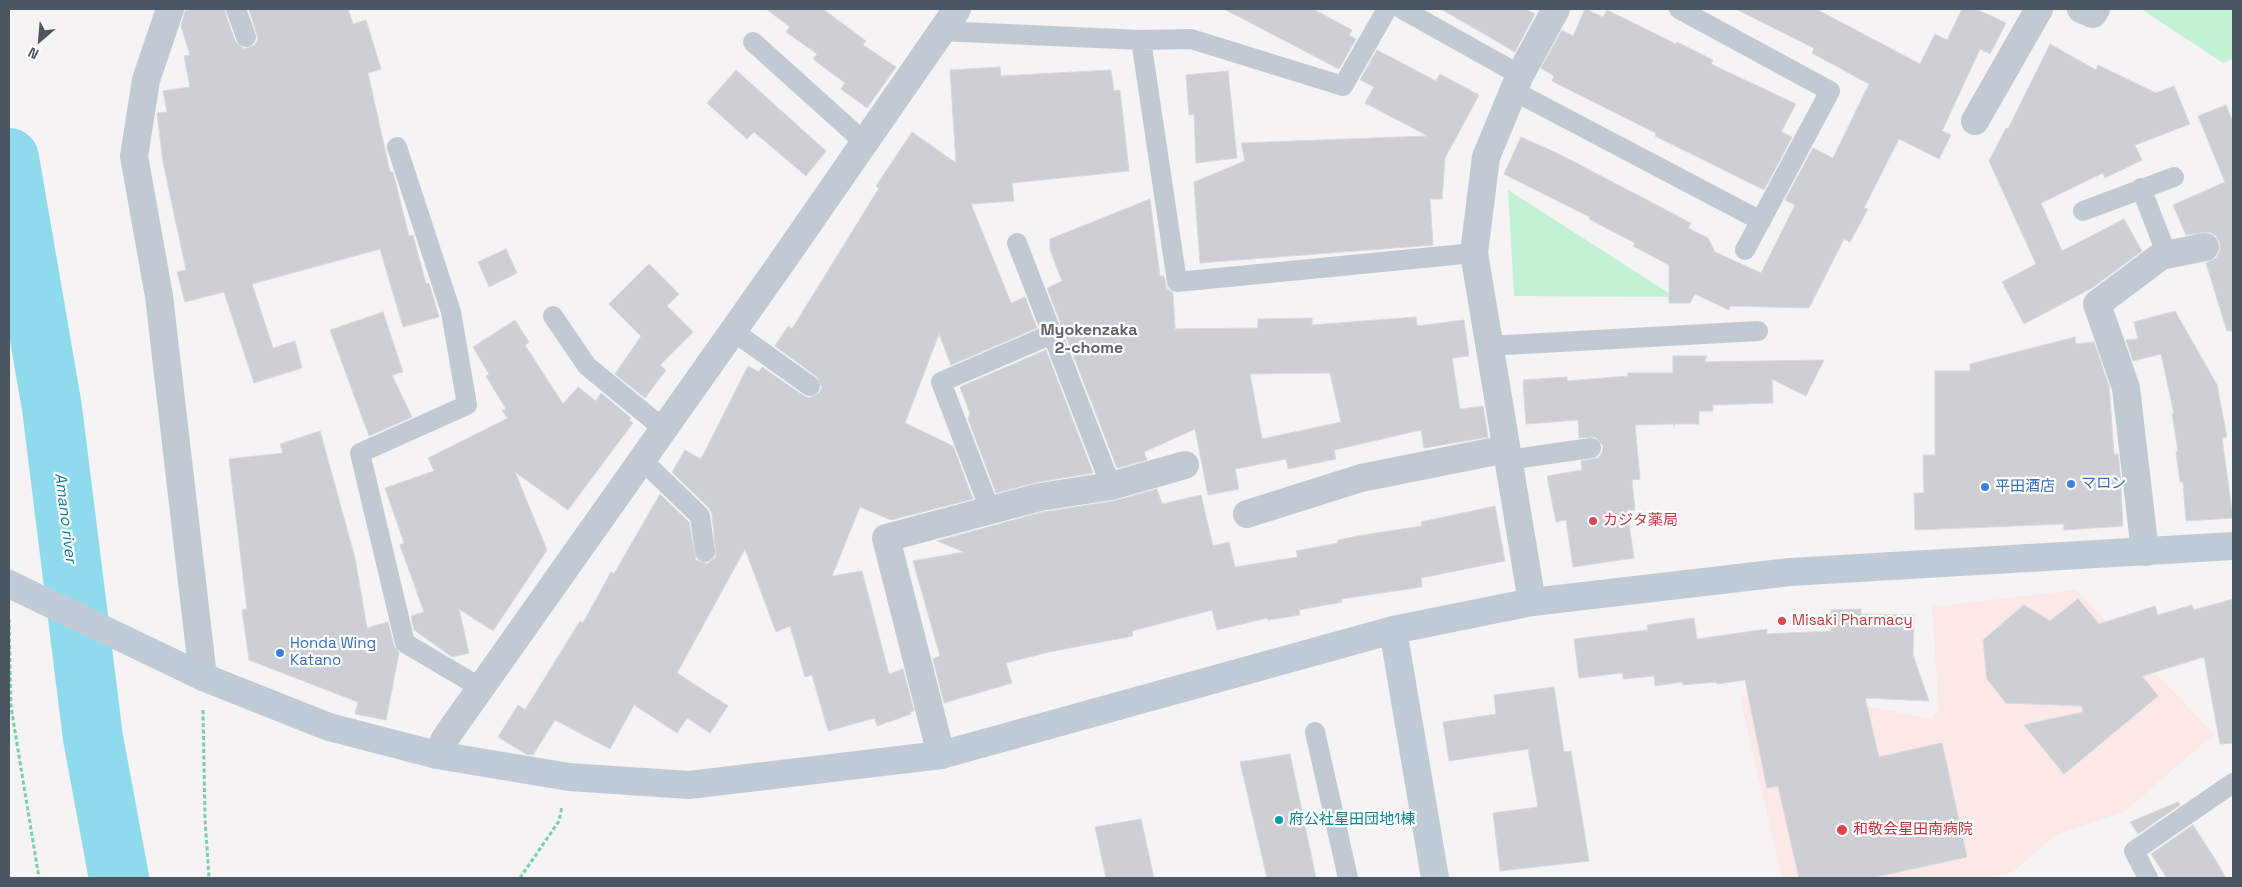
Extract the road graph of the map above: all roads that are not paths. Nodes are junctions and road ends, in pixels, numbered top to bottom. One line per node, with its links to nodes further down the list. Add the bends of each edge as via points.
1 (170, 9): 48 (street, via 146,80 134,156 159,296)
2 (236, 9): 12 (lane)
3 (957, 9): 11 (street)
4 (1387, 9): 13 (lane, via 1343,86 1191,40)
5 (1402, 9): 15 (lane)
6 (1556, 9): 15 (street)
7 (1679, 9): 22 (lane, via 1830,91)
8 (2039, 9): 16 (street)
9 (2080, 9): 10 (street, via 2093,14)
10 (2096, 9)
11 (940, 31): 13 (lane); 17 (street)
12 (246, 37)
13 (1141, 40): 26 (lane, via 1176,282)
14 (753, 42): 17 (lane)
15 (1517, 83): 22 (lane); 26 (street, via 1486,157)
16 (1975, 121)
17 (864, 142): 29 (street)
18 (397, 147): 49 (lane, via 450,312 467,405 360,453 405,643)
19 (2174, 177): 20 (lane)
20 (2140, 188): 21 (lane); 27 (lane)
21 (2083, 211)
22 (1760, 221): 25 (lane)
23 (1017, 243): 31 (lane)
24 (2205, 247): 27 (street)
25 (1745, 250)
26 (1474, 253): 32 (street)
27 (2167, 255): 44 (street, via 2161,256 2097,304 2126,388)
28 (553, 316): 34 (lane, via 587,366)
29 (733, 331): 33 (lane); 34 (street)
30 (1758, 331): 32 (lane)
31 (1052, 334): 39 (lane); 40 (lane, via 941,382)
32 (1488, 346): 36 (street)
33 (810, 386)
34 (664, 429): 37 (street)
35 (1591, 448): 36 (lane)
36 (1507, 454): 41 (street, via 1361,478); 46 (street)
37 (642, 460): 43 (lane, via 700,516); 49 (street)
38 (1185, 465): 39 (street)
39 (1111, 486): 40 (street, via 1040,497)
40 (990, 510): 52 (street, via 886,538)
41 (1247, 514)
42 (2233, 546): 44 (street)
43 (705, 552)
44 (2145, 552): 46 (street, via 1790,572)
45 (9, 584): 48 (street)
46 (1532, 602): 47 (street)
47 (1393, 630): 52 (street); 55 (street)
48 (192, 672): 51 (street, via 329,727)
49 (481, 688): 51 (street)
50 (1315, 732): 54 (lane)
51 (437, 755): 52 (street, via 569,776 689,786)
52 (941, 755)
53 (2233, 783): 56 (lane, via 2134,851)
54 (1348, 878)
55 (1435, 878)
56 (2148, 878)

